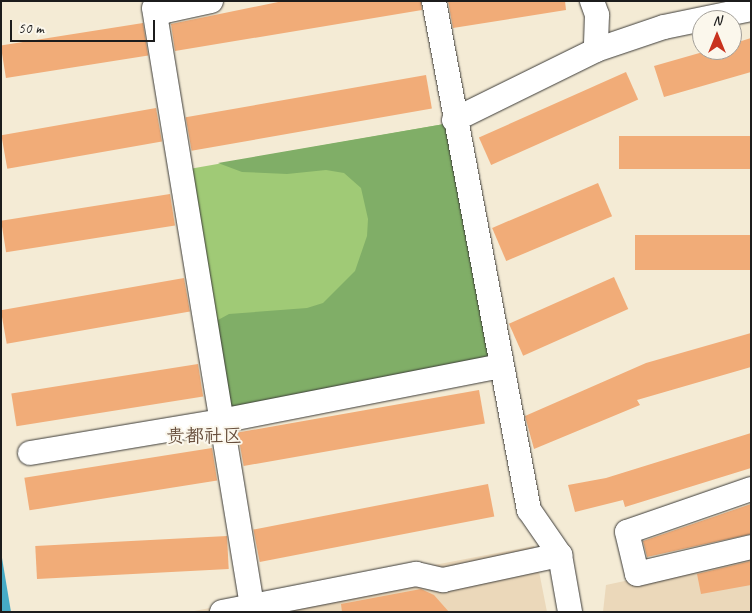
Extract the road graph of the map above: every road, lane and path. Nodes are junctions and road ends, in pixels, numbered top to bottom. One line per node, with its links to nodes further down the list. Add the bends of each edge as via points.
1 (211, 1): 8 (street, via 165,11 154,8)
2 (434, 1): 6 (street)
3 (592, 1): 5 (street, via 597,15)
4 (751, 8): 5 (street, via 664,27)
5 (596, 50): 6 (street)
6 (454, 120): 7 (street)
7 (501, 366): 8 (street); 12 (street, via 529,510)
8 (222, 421): 9 (street); 13 (street)
9 (30, 453)
10 (751, 489): 11 (street, via 627,532 637,574)
11 (751, 547)
12 (560, 555): 13 (street, via 443,580 416,574); 15 (street)
13 (252, 606): 14 (street)
14 (222, 612)
15 (570, 612)

